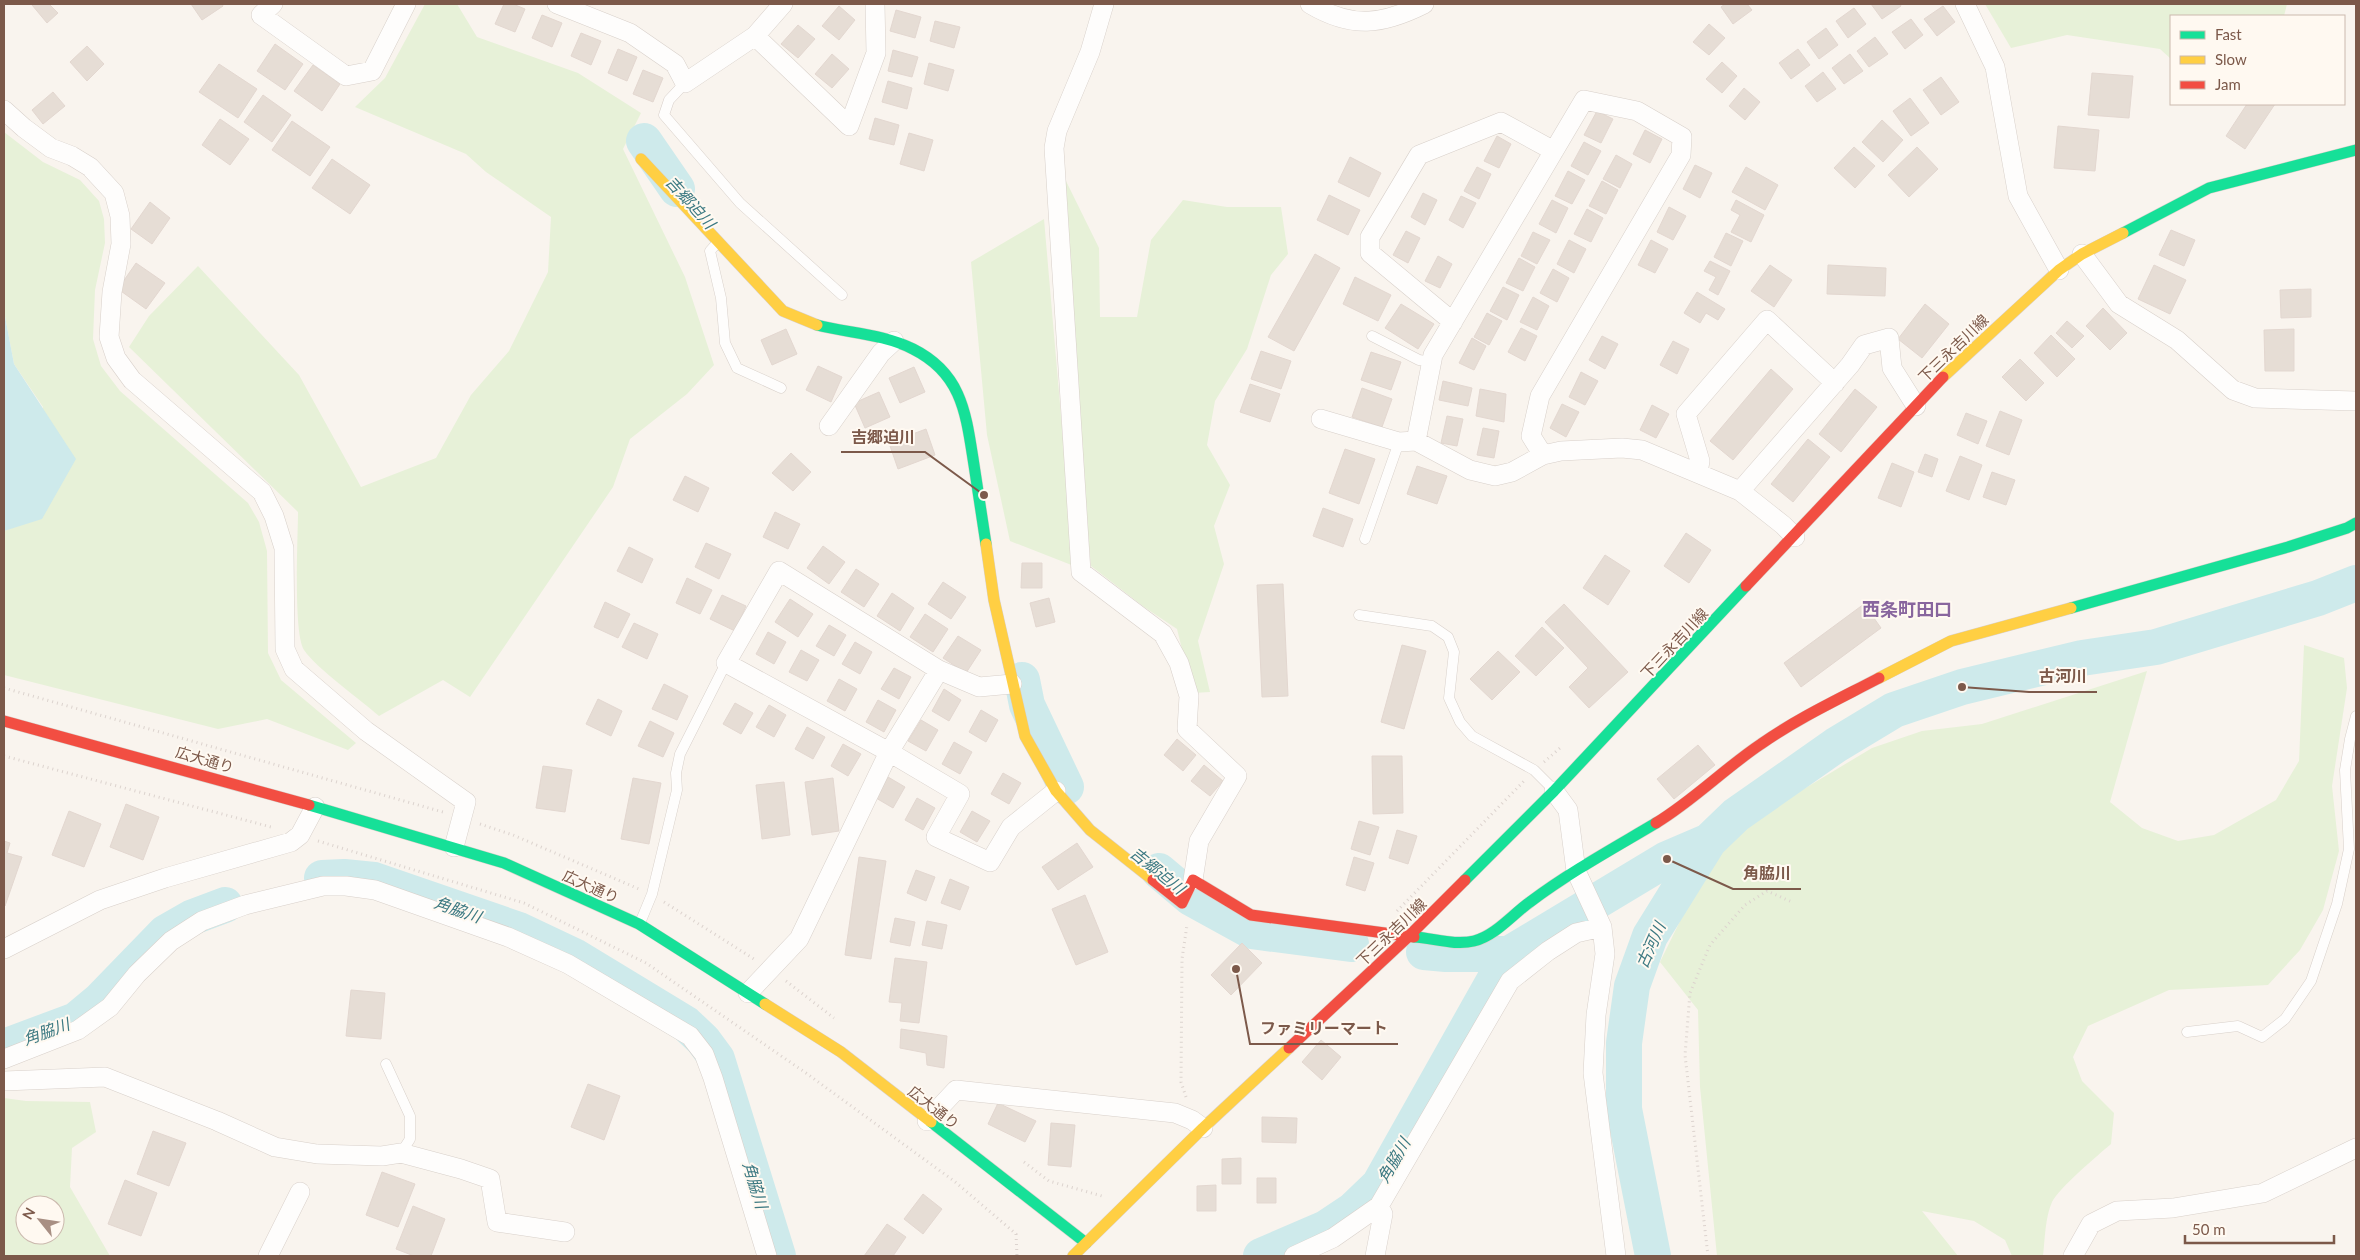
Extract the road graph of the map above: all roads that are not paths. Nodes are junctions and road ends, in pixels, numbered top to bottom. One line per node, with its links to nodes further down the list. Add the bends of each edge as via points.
1 (274, 4): 2 (street, via 261,15 346,76 372,71)
2 (406, 4)
3 (557, 4): 11 (street, via 630,33 675,64)
4 (783, 4): 10 (street)
5 (875, 4): 10 (street, via 876,53 849,126)
6 (1104, 4): 49 (street, via 1090,52 1054,148 1081,572 1163,634 1179,663 1189,696 1187,729 1237,776 1199,841)
7 (1310, 4): 8 (street, via 1328,15 1364,22 1385,21)
8 (1424, 4)
9 (1965, 4): 18 (street, via 1995,67 2018,196)
10 (754, 36): 11 (street)
11 (685, 82): 19 (lane, via 669,100 664,115 740,203)
12 (4, 110): 47 (street, via 51,148 90,167 114,193 120,216 121,244 112,292 109,337 116,358 132,380 262,492 284,548 284,649 294,670 366,731 466,802)
13 (2356, 150): 17 (street, 下三永吉川線, via 2209,188)
14 (1554, 151): 20 (street); 20 (street, via 1500,122 1419,156 1370,237 1370,253); 31 (street, via 1584,100 1637,111 1682,137 1681,155 1540,396 1531,436)
15 (640, 159): 16 (street)
16 (718, 242): 22 (street, via 783,311 801,322); 25 (lane, via 710,251 721,298 725,343 738,368)
17 (2082, 254): 18 (street, 下三永吉川線); 26 (street, via 2119,304 2177,340 2233,390 2254,398)
18 (2059, 270): 27 (street, 下三永吉川線, via 1949,371)
19 (842, 294)
20 (1453, 322): 23 (street)
21 (1372, 336): 23 (lane, via 1419,360)
22 (894, 341): 29 (street, via 881,352); 40 (street, via 928,355 949,375 966,412 994,600)
23 (1432, 362): 30 (street)
24 (1834, 383): 27 (street, via 1864,345 1889,338 1892,368); 32 (street, via 1767,320 1686,414 1700,461); 33 (street)
25 (781, 388)
26 (2356, 402)
27 (1916, 406): 35 (street, 下三永吉川線)
28 (1321, 419): 30 (street)
29 (829, 426)
30 (1407, 442): 31 (street, via 1470,470 1496,476 1512,472); 36 (lane)
31 (1543, 454): 32 (street, via 1622,448 1642,450)
32 (1698, 472): 33 (street)
33 (1740, 491): 35 (street)
34 (2356, 523): 48 (street, via 2288,547 1951,641 1808,715 1760,744 1677,810)
35 (1795, 537): 45 (street, 下三永吉川線)
36 (1365, 539)
37 (1359, 615): 45 (lane, via 1432,626 1448,637 1454,652 1448,698 1460,722 1472,736 1534,770)
38 (726, 663): 39 (street, via 779,571); 43 (street); 51 (lane, via 680,754 673,809 652,894)
39 (939, 670): 40 (street, via 978,687); 43 (street)
40 (1012, 684): 44 (street, via 1025,736)
41 (2356, 716): 55 (lane, via 2345,770 2349,849 2337,904 2311,981 2285,1019 2262,1037 2238,1026)
42 (4, 721): 46 (street, 広大通り)
43 (889, 752): 44 (street, via 960,794 936,836 990,862 1011,827); 54 (street, via 800,939)
44 (1056, 791): 49 (street, via 1090,830 1183,900)
45 (1554, 791): 48 (street, via 1568,810); 52 (street, 下三永吉川線)
46 (315, 807): 47 (street, 広大通り); 53 (street, via 300,835 292,842 100,900)
47 (454, 847): 51 (street, 広大通り, via 504,863)
48 (1578, 875): 50 (street); 52 (street, via 1530,902 1498,928 1475,941)
49 (1192, 882): 52 (street, via 1251,915)
50 (1600, 922): 64 (street, via 1548,951 1510,981); 72 (street, via 1605,954 1596,1015 1593,1072)
51 (639, 924): 54 (street, 広大通り)
52 (1408, 937): 60 (street, 下三永吉川線)
53 (4, 949)
54 (748, 993): 59 (street, 広大通り, via 841,1052)
55 (2187, 1032)
56 (4, 1059): 68 (street, via 78,1030 110,1007 170,941 202,921 245,905 324,886 375,890 508,937 568,964 690,1036 704,1054 713,1078)
57 (386, 1064): 62 (lane, via 410,1116 410,1139)
58 (4, 1081): 62 (street, via 104,1076 275,1147 317,1154 382,1156)
59 (927, 1121): 60 (street, via 956,1090 1175,1113); 66 (street, 広大通り)
60 (1198, 1124): 66 (street, 下三永吉川線)
61 (2356, 1148): 73 (street, via 2263,1193 2173,1208 2116,1211 2091,1224)
62 (401, 1153): 65 (street, via 490,1179 497,1222)
63 (300, 1192): 67 (street)
64 (1379, 1206): 70 (street, via 1333,1238); 71 (street, via 1382,1214)
65 (566, 1232)
66 (1086, 1243): 69 (street, 下三永吉川線)
67 (268, 1256)
68 (767, 1256)
69 (1073, 1256)
70 (1294, 1256)
71 (1375, 1256)
72 (1616, 1256)
73 (2073, 1256)

